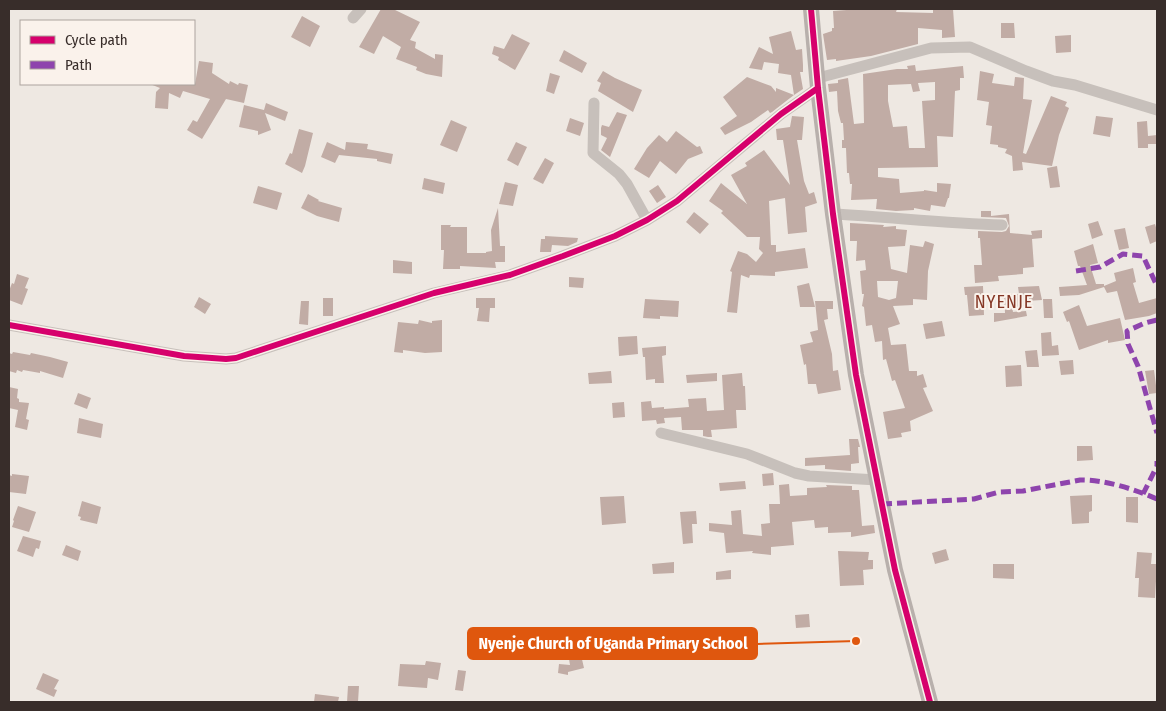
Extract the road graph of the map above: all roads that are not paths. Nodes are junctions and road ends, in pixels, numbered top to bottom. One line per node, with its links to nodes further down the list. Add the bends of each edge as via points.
1 (361, 9): 3 (street)
2 (812, 9): 4 (street)
3 (352, 18)
4 (818, 83): 6 (street, via 931,48 970,47 1053,81); 7 (street); 8 (street, via 677,201)
5 (594, 103): 8 (street, via 593,154 619,174)
6 (1157, 110)
7 (833, 214): 9 (street); 12 (street, via 856,375)
8 (647, 220): 10 (street, via 615,236 510,274 434,293 236,358 184,356)
9 (1002, 225)
10 (9, 325)
11 (661, 433): 12 (street, via 747,454 795,473)
12 (878, 480): 13 (street, via 895,570)
13 (930, 702)

